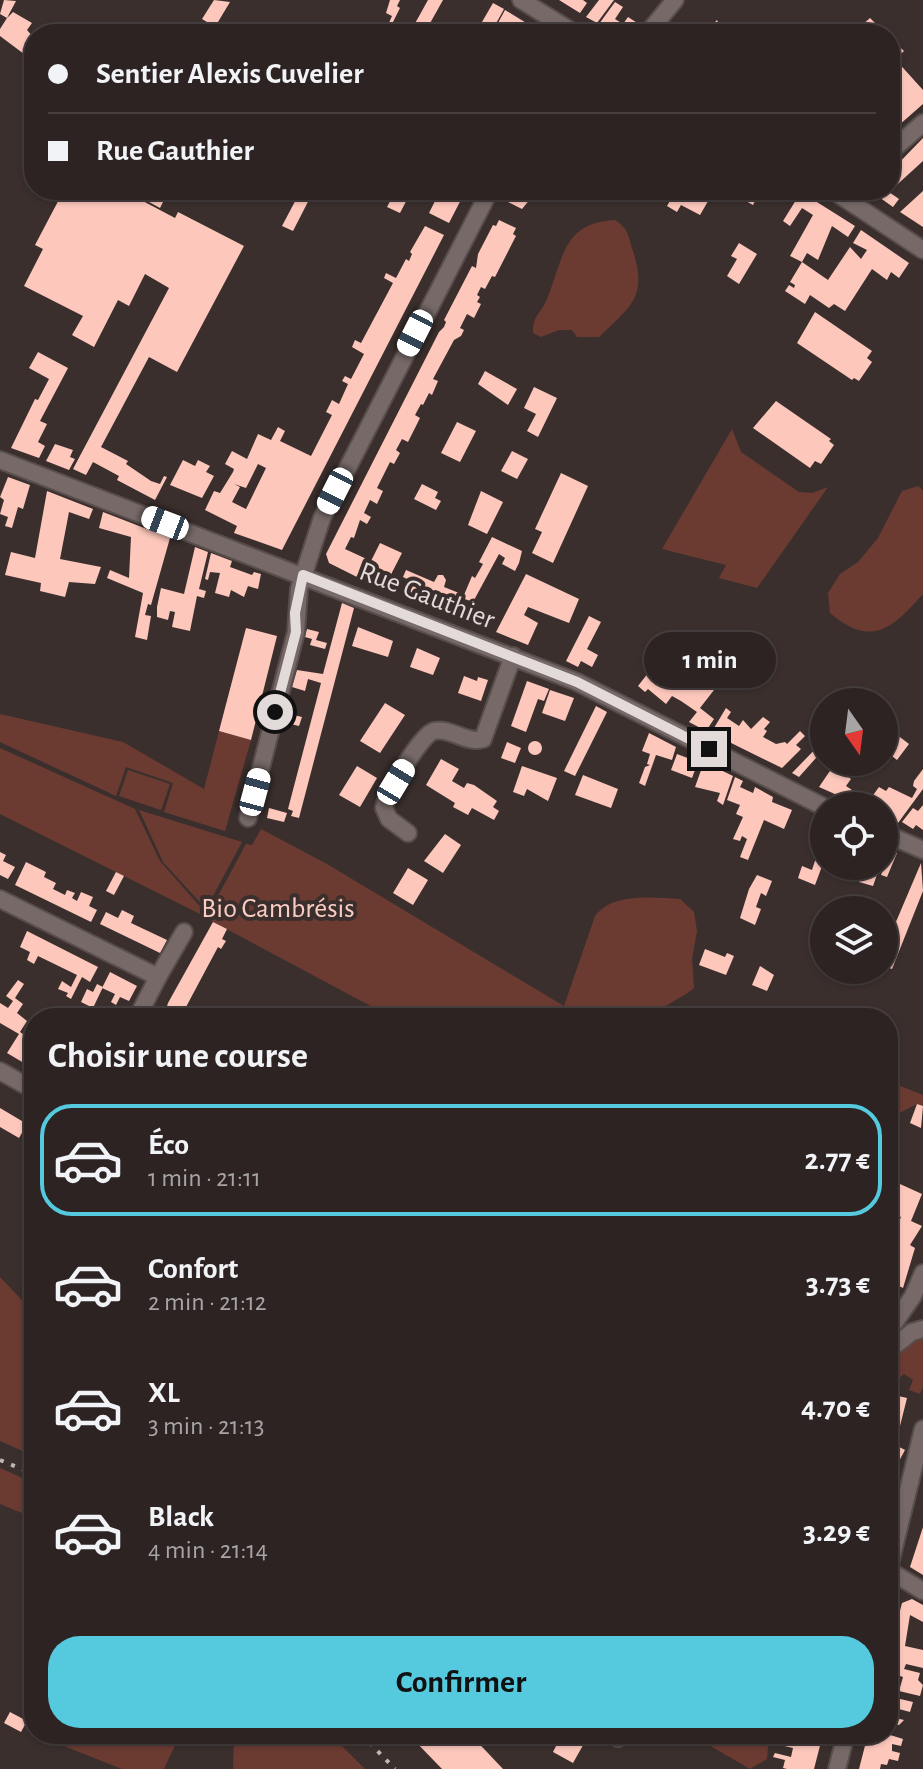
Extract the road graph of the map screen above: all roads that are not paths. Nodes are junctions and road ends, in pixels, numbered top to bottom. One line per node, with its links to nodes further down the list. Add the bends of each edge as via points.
1 (521, 0): 3 (street)
2 (675, 0): 4 (street)
3 (560, 24)
4 (655, 24)
5 (923, 123): 6 (street)
6 (900, 143)
7 (485, 200): 11 (street, via 322,518)
8 (851, 200): 9 (street)
9 (923, 250)
10 (0, 460): 11 (street, Rue Gauthier)
11 (303, 575): 12 (street, Rue Gauthier); 14 (street, via 296,632)
12 (513, 656): 13 (street, Rue Gauthier, via 577,682); 15 (street, via 483,739 431,731 413,754 384,808 389,819)
13 (810, 800)
14 (248, 818)
15 (408, 833)
16 (898, 839): 17 (street)
17 (923, 850)
18 (0, 899): 20 (street)
19 (184, 932): 20 (street)
20 (158, 977): 21 (street)
21 (142, 1008)
22 (0, 1071): 23 (street)
23 (24, 1084)
24 (923, 1273): 25 (street)
25 (898, 1318)
26 (923, 1329): 27 (street)
27 (898, 1343)
28 (923, 1429): 29 (street)
29 (898, 1530)
30 (898, 1577): 31 (street)
31 (923, 1591)
32 (843, 1744): 33 (street)
33 (837, 1769)

